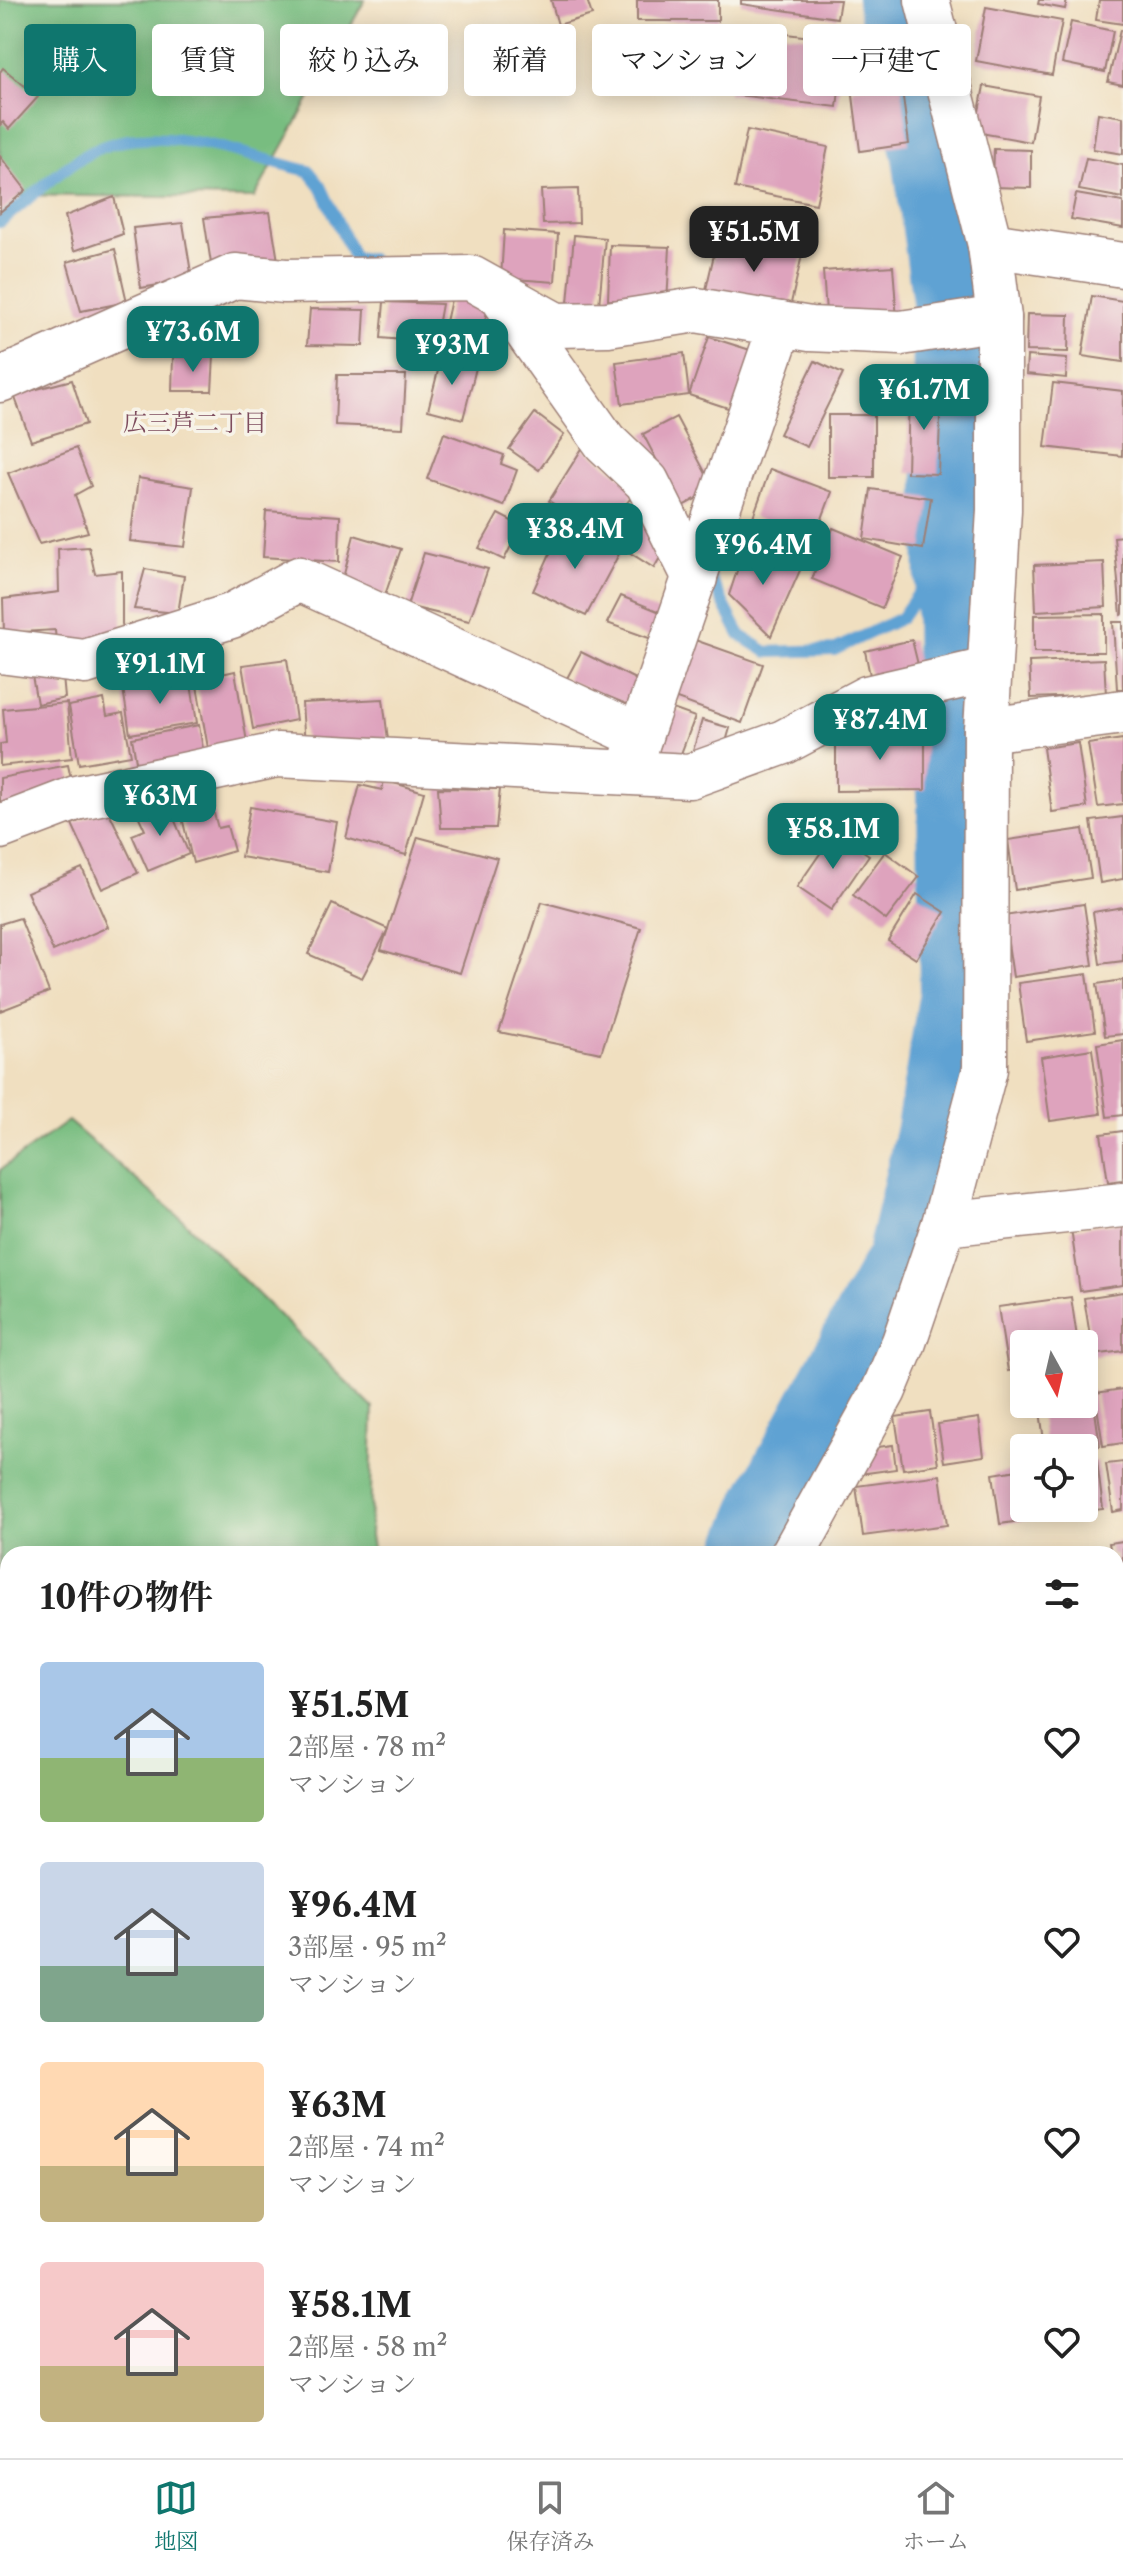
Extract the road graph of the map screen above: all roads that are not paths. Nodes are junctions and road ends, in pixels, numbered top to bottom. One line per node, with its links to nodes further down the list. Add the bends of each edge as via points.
1 (927, 0): 2 (street)
2 (990, 245): 3 (street); 5 (street)
3 (1123, 265)
4 (498, 293): 6 (street, via 556,325 608,324 696,310); 7 (street, via 471,278 285,281 235,276); 8 (street, via 605,442 647,482)
5 (999, 318): 6 (street, via 901,333); 10 (street, via 999,510)
6 (781, 324): 8 (street)
7 (0, 380)
8 (695, 578): 13 (street)
9 (0, 651): 13 (street, via 85,662 231,616 299,579)
10 (988, 670): 12 (street); 13 (street, via 867,698 784,742 690,776)
11 (1123, 712): 12 (street)
12 (986, 730): 16 (street, via 985,1069)
13 (634, 753): 14 (street, via 277,755 76,798)
14 (0, 827)
15 (1123, 1205): 16 (street)
16 (944, 1224): 17 (street, via 884,1390)
17 (797, 1546)

